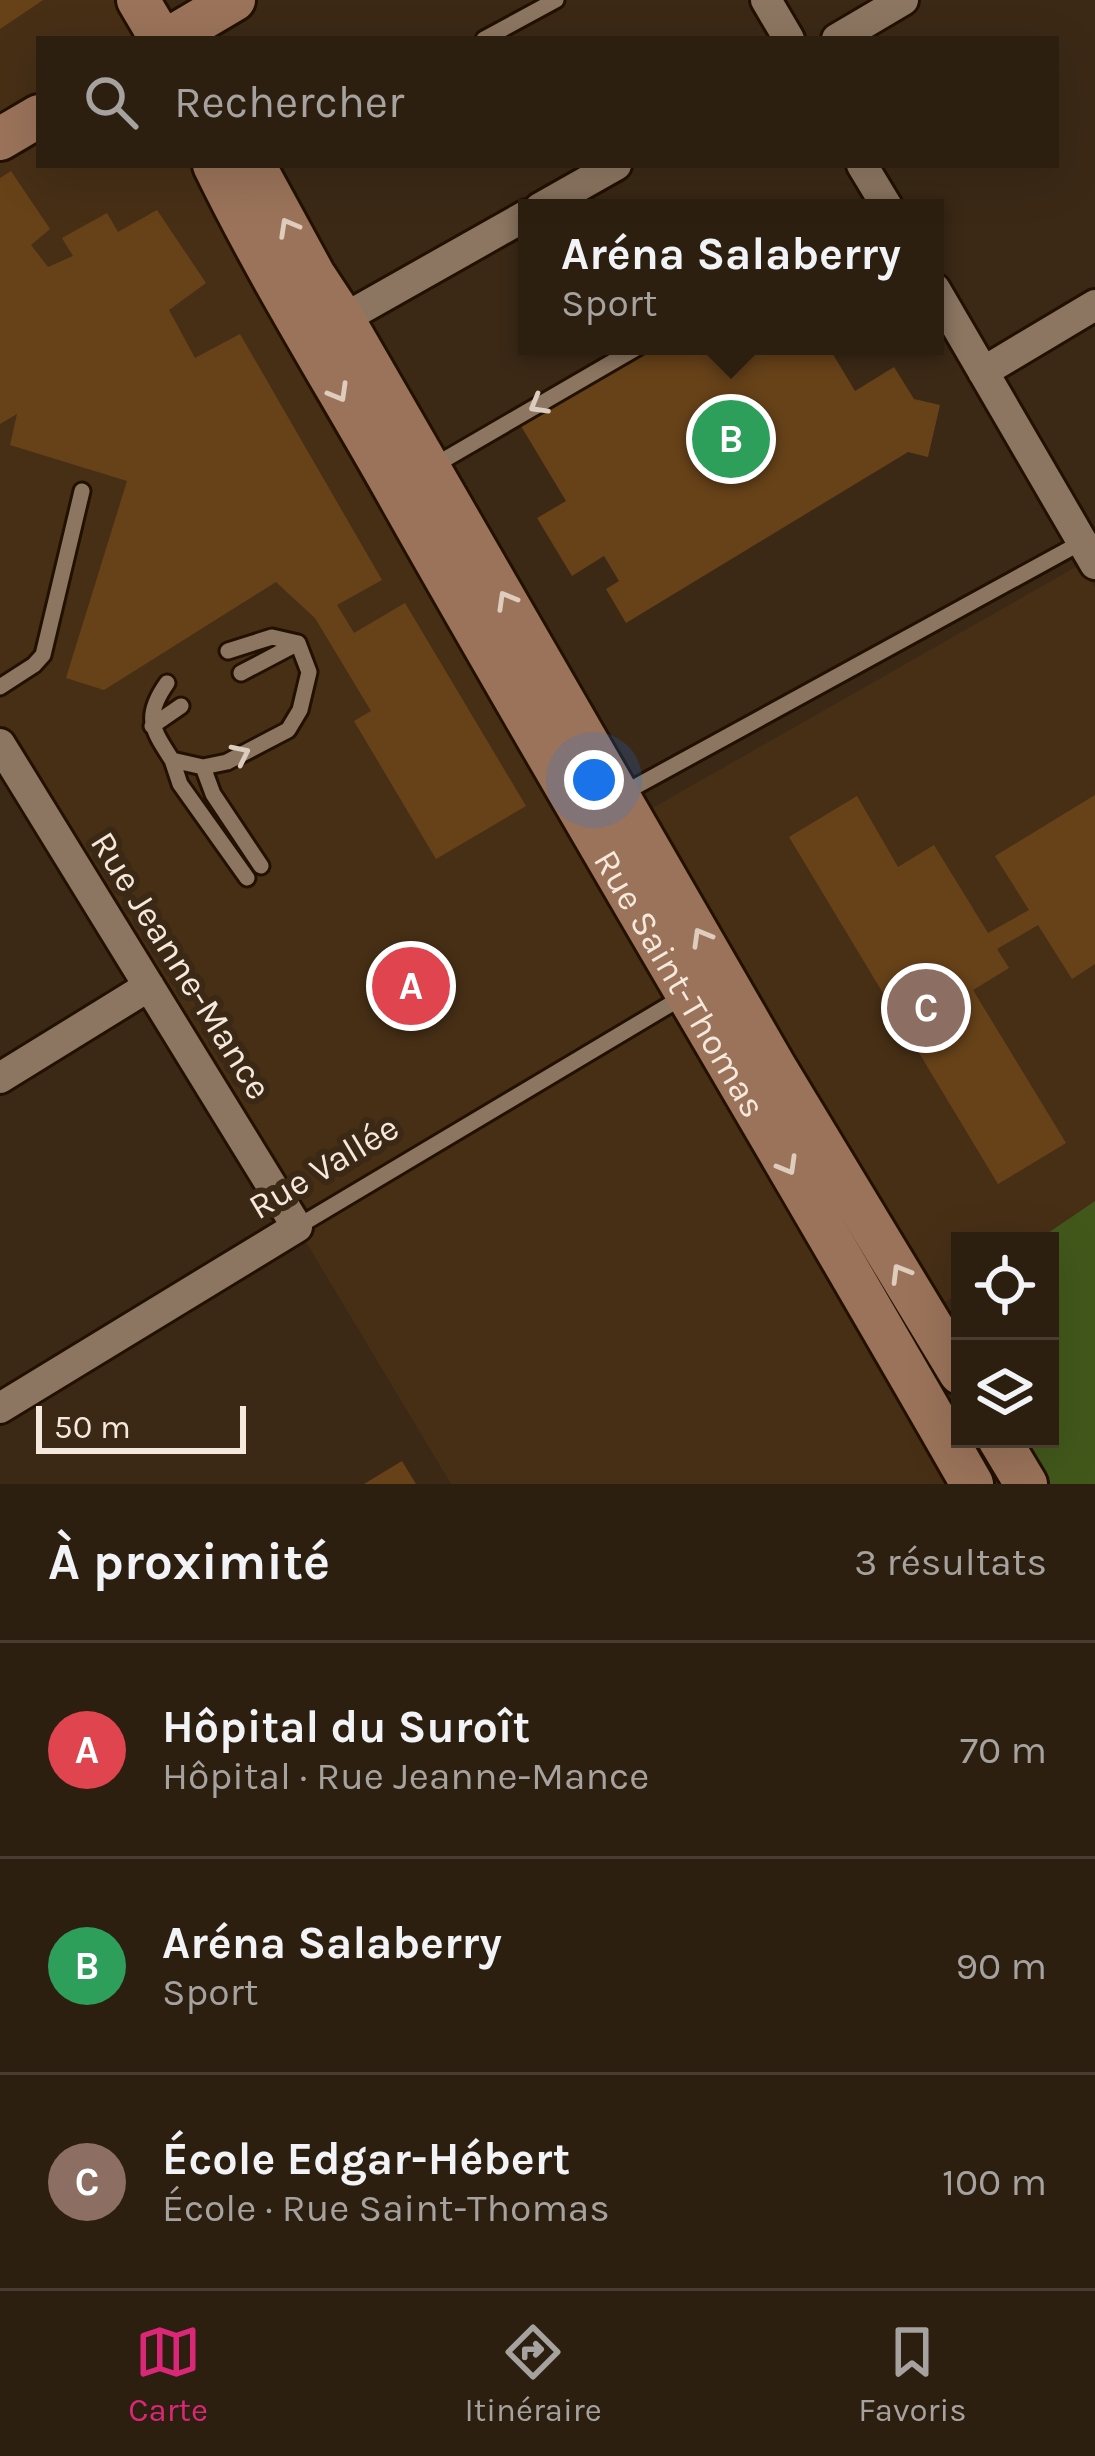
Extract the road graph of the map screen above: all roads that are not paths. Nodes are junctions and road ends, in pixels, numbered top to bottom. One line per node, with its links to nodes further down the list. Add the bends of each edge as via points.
1 (138, 0): 6 (street)
2 (234, 0): 7 (street)
3 (556, 0): 8 (lane)
4 (766, 0): 9 (street)
5 (903, 0): 10 (street)
6 (163, 36)
7 (170, 36)
8 (490, 36)
9 (787, 36)
10 (842, 36)
11 (36, 118): 12 (street)
12 (0, 139)
13 (215, 168): 20 (street, Rue Saint-Thomas, via 250,239)
14 (255, 168): 20 (street, Rue Saint-Thomas, one-way to 14)
15 (611, 168): 17 (street)
16 (864, 168): 18 (street)
17 (555, 199)
18 (879, 199)
19 (518, 220): 23 (street)
20 (297, 283): 23 (street, Rue Saint-Thomas); 26 (street, Rue Saint-Thomas, one-way to 26)
21 (944, 305): 25 (street)
22 (1095, 305): 25 (street)
23 (344, 319): 26 (street, Rue Saint-Thomas)
24 (624, 355): 26 (lane, one-way to 26)
25 (983, 372): 28 (street)
26 (412, 478): 39 (street, Rue Saint-Thomas, one-way to 26); 40 (street, Rue Saint-Thomas, via 463,613)
27 (82, 491): 33 (lane, via 43,655)
28 (1088, 553): 39 (lane)
29 (298, 643): 30 (lane, via 272,638); 31 (lane); 38 (lane, one-way to 29, via 288,730 309,672)
30 (228, 651)
31 (242, 673)
32 (167, 683): 35 (lane)
33 (0, 687)
34 (181, 706): 35 (lane)
35 (152, 726): 36 (lane)
36 (172, 760): 38 (lane); 42 (lane, via 180,784)
37 (5, 764): 43 (street, Rue Jeanne-Mance)
38 (203, 767): 41 (lane)
39 (620, 795): 40 (lane); 47 (street, Rue Saint-Thomas, one-way to 39)
40 (583, 816): 44 (street, Rue Saint-Thomas)
41 (261, 866)
42 (247, 878)
43 (149, 986): 45 (street); 46 (street, Rue Jeanne-Mance)
44 (687, 994): 46 (lane, Rue Vallée); 48 (street, Rue Saint-Thomas, one-way to 48)
45 (0, 1078)
46 (297, 1227): 50 (street, Rue Vallée)
47 (928, 1318): 48 (street); 49 (street, Rue Saint-Thomas)
48 (889, 1339): 52 (street, Rue Saint-Thomas)
49 (951, 1358)
50 (0, 1408)
51 (1004, 1448): 53 (street)
52 (972, 1484)
53 (1026, 1484)

